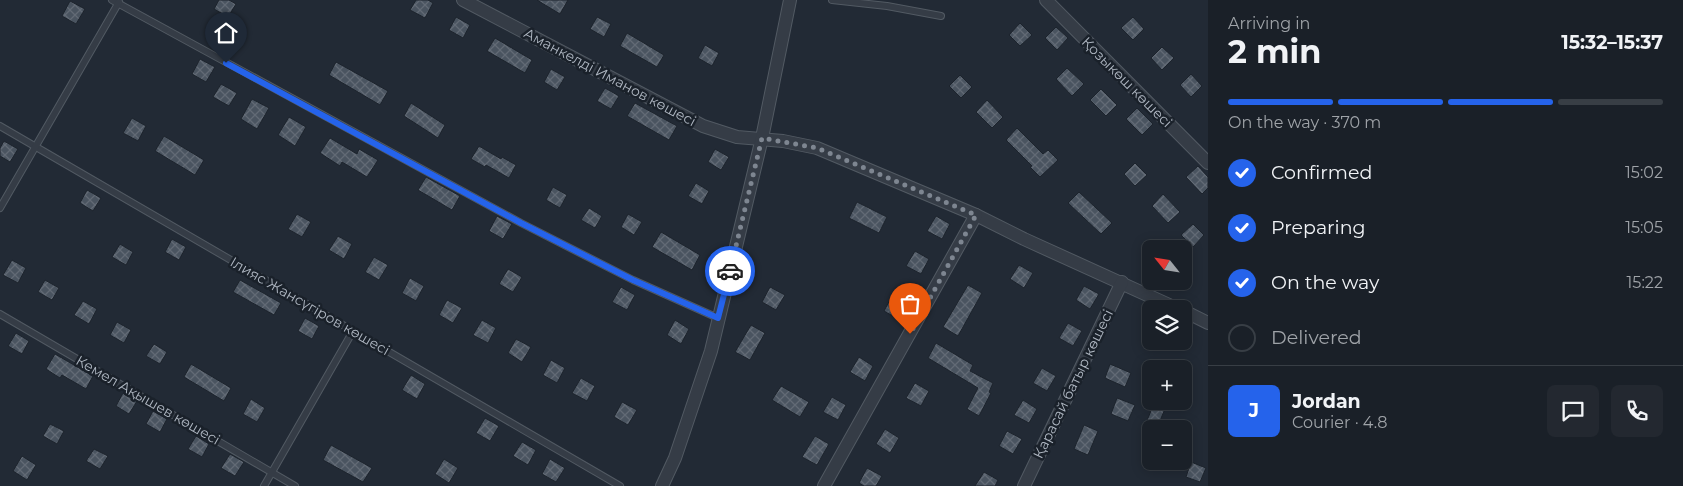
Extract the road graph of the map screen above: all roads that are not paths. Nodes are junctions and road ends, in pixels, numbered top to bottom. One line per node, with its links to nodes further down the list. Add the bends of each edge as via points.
1 (463, 0): 9 (street, Аманкелді Иманов көшесі, via 703,126 737,137)
2 (790, 0): 9 (street)
3 (832, 0): 6 (lane)
4 (1046, 0): 11 (street, Қозыкөш көшесі)
5 (117, 1): 10 (lane); 18 (lane, via 521,223 633,280)
6 (888, 3): 7 (lane)
7 (941, 16)
8 (0, 126): 10 (lane, Ілияс Жансүгіров көшесі)
9 (762, 138): 13 (street, Аманкелді Иманов көшесі, via 817,148); 18 (street)
10 (36, 147): 12 (lane); 20 (lane, Ілияс Жансүгіров көшесі)
11 (1208, 163)
12 (0, 208)
13 (976, 215): 14 (street, Аманкелді Иманов көшесі); 26 (street)
14 (1122, 282): 15 (street, Аманкелді Иманов көшесі); 27 (street, Қарасай батыр көшесі)
15 (1159, 300)
16 (0, 314): 21 (lane, Кемел Ақышев көшесі)
17 (1192, 315): 19 (street)
18 (718, 318): 25 (street, via 711,351)
19 (1208, 323)
20 (353, 331): 21 (lane); 24 (lane, Ілияс Жансүгіров көшесі)
21 (272, 472): 22 (lane); 23 (lane, Кемел Ақышев көшесі)
22 (264, 486)
23 (295, 486)
24 (620, 486)
25 (662, 486)
26 (824, 486)
27 (1024, 486)

